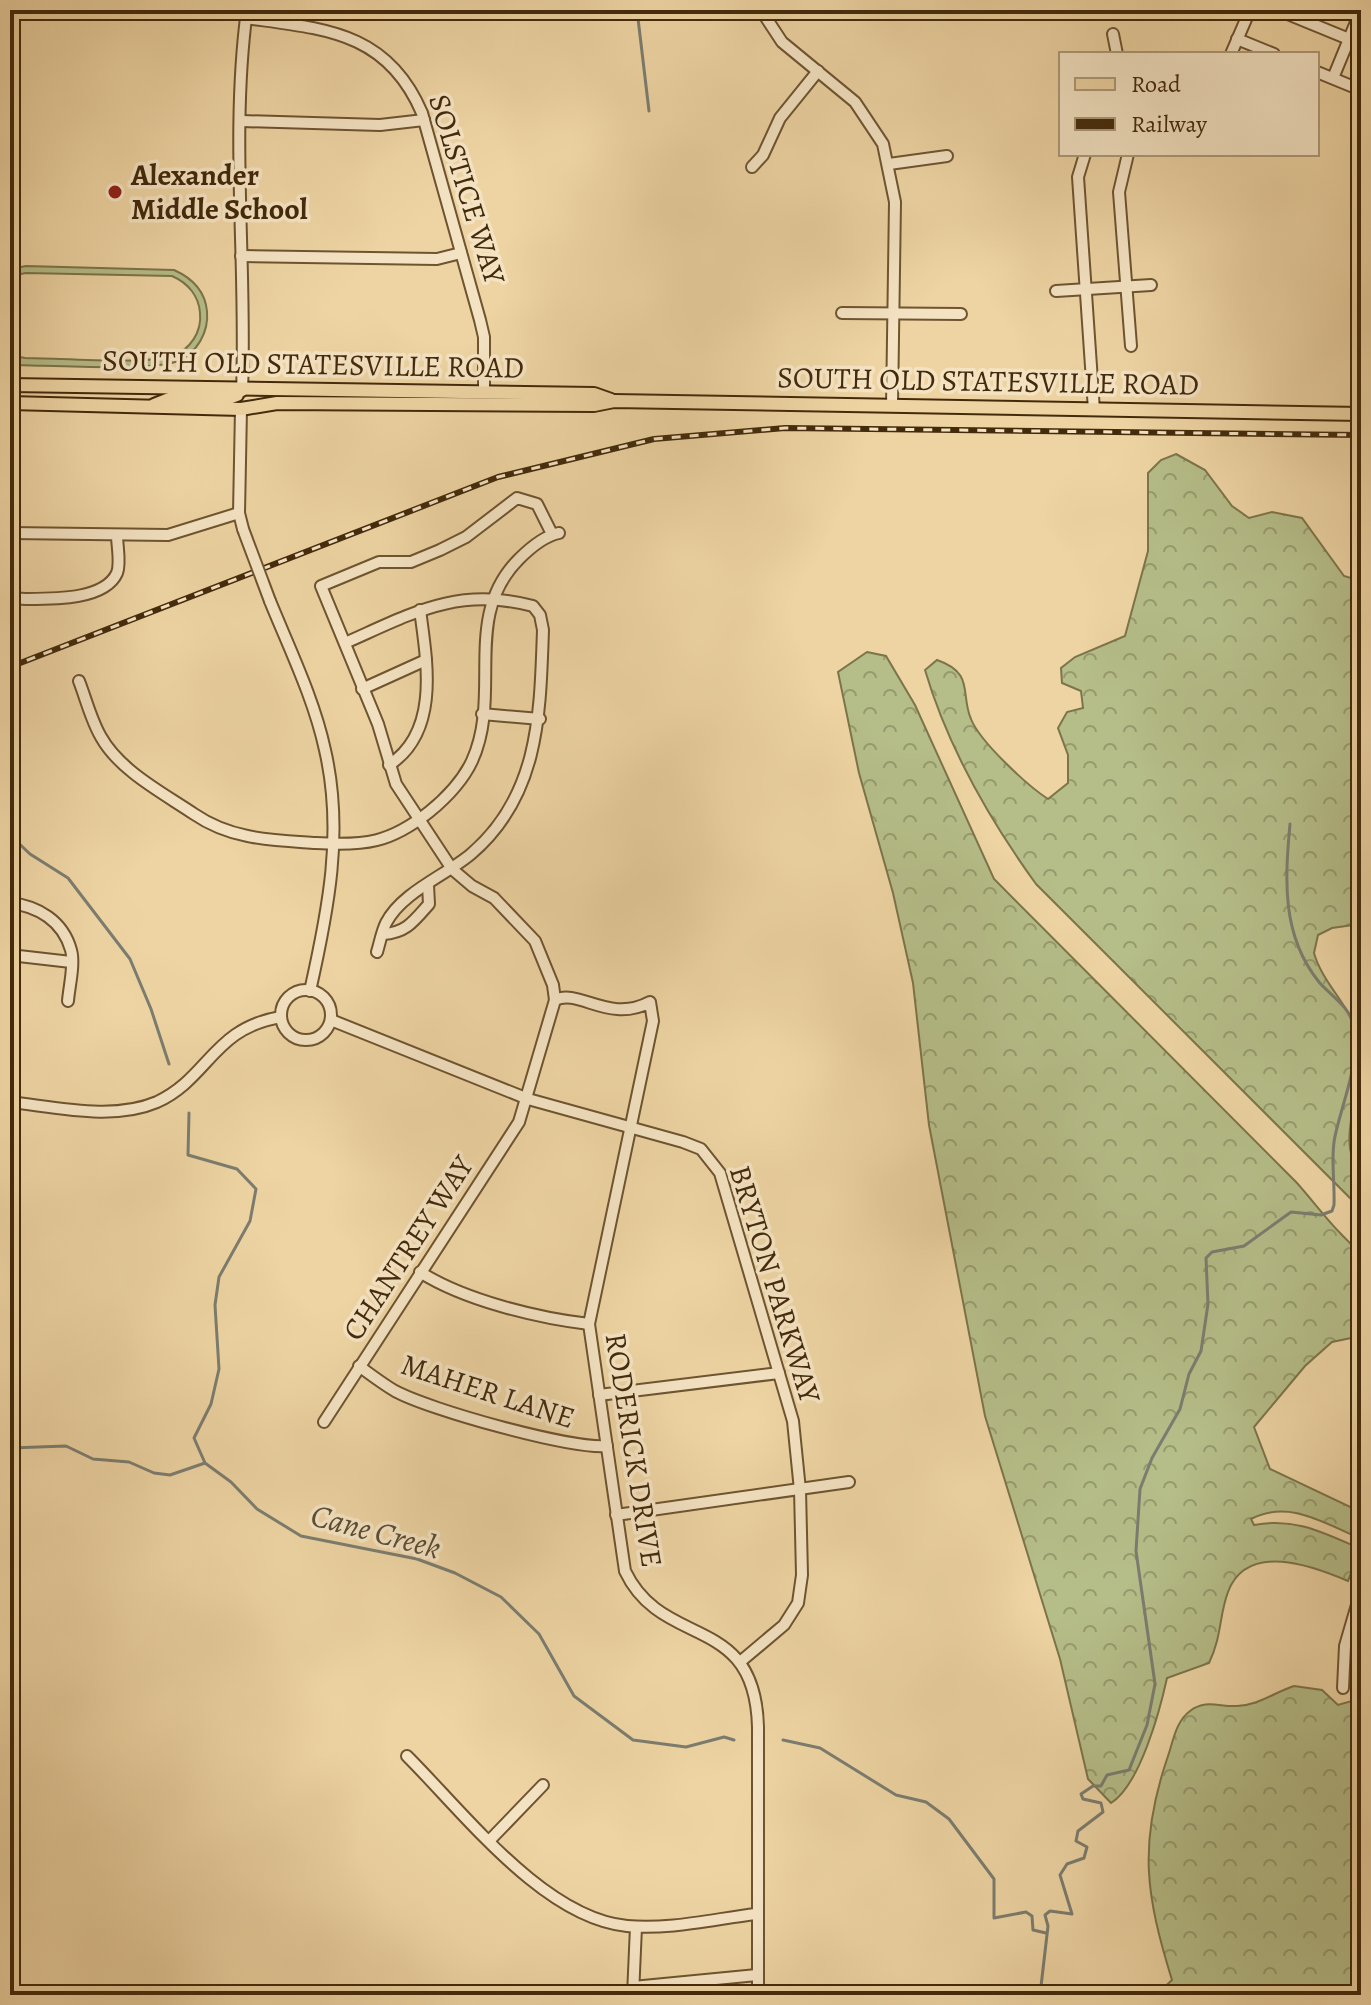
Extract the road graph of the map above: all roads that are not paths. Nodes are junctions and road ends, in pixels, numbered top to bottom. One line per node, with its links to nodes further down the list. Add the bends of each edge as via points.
1 (1250, 10): 7 (street)
2 (1278, 10): 8 (street)
3 (1361, 10): 8 (street)
4 (765, 12): 13 (street, via 782,42)
5 (247, 14): 17 (street, SOLSTICE WAY, via 333,30 355,40 411,87); 18 (street)
6 (1113, 34): 10 (street)
7 (1237, 39): 11 (street); 12 (street)
8 (1349, 39): 9 (street); 15 (street)
9 (1361, 44)
10 (1117, 52)
11 (1232, 52)
12 (1269, 52)
13 (818, 71): 22 (street, via 862,111); 23 (street, via 780,118)
14 (1319, 73): 15 (street)
15 (1333, 78): 16 (street)
16 (1361, 90)
17 (424, 120): 18 (street, via 380,125); 24 (street, SOLSTICE WAY)
18 (242, 121): 25 (street)
19 (947, 156): 22 (street)
20 (1084, 156): 28 (street, via 1078,177)
21 (1128, 156): 27 (street, via 1119,192)
22 (889, 164): 31 (street, via 895,202)
23 (752, 167)
24 (461, 253): 25 (street, via 437,259); 37 (street, SOLSTICE WAY, via 484,337)
25 (241, 256): 35 (street)
26 (1151, 285): 27 (street)
27 (1126, 286): 28 (street); 33 (street)
28 (1087, 288): 29 (street); 43 (street)
29 (1056, 291)
30 (842, 313): 31 (street)
31 (894, 313): 32 (street); 40 (street)
32 (961, 314)
33 (1131, 346)
34 (10, 385): 35 (main road, SOUTH OLD STATESVILLE ROAD)
35 (242, 391): 36 (main road, SOUTH OLD STATESVILLE ROAD); 41 (main road, via 229,398 169,399)
36 (358, 391): 37 (main road, SOUTH OLD STATESVILLE ROAD); 42 (main road, via 250,398)
37 (484, 393): 38 (main road, SOUTH OLD STATESVILLE ROAD, via 594,394)
38 (614, 401): 40 (main road, SOUTH OLD STATESVILLE ROAD); 42 (main road, SOUTH OLD STATESVILLE ROAD, via 277,403)
39 (10, 403): 41 (main road, SOUTH OLD STATESVILLE ROAD)
40 (892, 406): 43 (main road, SOUTH OLD STATESVILLE ROAD)
41 (152, 407): 42 (main road, SOUTH OLD STATESVILLE ROAD)
42 (241, 409): 45 (street)
43 (1094, 410): 44 (main road, SOUTH OLD STATESVILLE ROAD)
44 (1361, 414)
45 (239, 513): 47 (street, via 168,535); 59 (street, bridge, via 325,749)
46 (10, 533): 47 (street)
47 (117, 535): 48 (street, via 118,570 108,584 72,598)
48 (10, 599)
49 (490, 602): 50 (street, via 459,598); 51 (street, via 507,571 530,548 555,534 528,498 517,498 440,550 411,562 379,562 321,586); 55 (street); 56 (street, via 522,603 540,615)
50 (420, 610): 51 (street); 52 (street)
51 (345, 643): 54 (street)
52 (426, 660): 54 (street); 57 (street, via 417,737)
53 (79, 681): 59 (street, via 101,739 130,770 208,824 245,838)
54 (362, 689): 57 (street)
55 (482, 714): 56 (street); 58 (street, via 473,759)
56 (540, 719): 60 (street, via 522,787 500,822)
57 (389, 765): 58 (street)
58 (418, 820): 59 (street, via 372,843); 60 (street)
59 (335, 844): 67 (street)
60 (452, 869): 61 (street); 68 (street, via 494,898 535,941)
61 (428, 885): 63 (street, via 404,901); 63 (street, via 429,904 410,925 399,934)
62 (10, 903): 66 (street, via 33,906 56,924 72,952)
63 (383, 934): 64 (street)
64 (377, 952)
65 (10, 955): 66 (street)
66 (71, 962): 69 (street)
67 (310, 991): 70 (street, via 290,996); 71 (street, via 325,999)
68 (555, 1000): 72 (street, CHANTREY WAY); 74 (street, RODERICK DRIVE, via 567,997 623,1012 650,1002 653,1021)
69 (68, 1001)
70 (281, 1017): 71 (street, via 287,1032 309,1041 323,1034); 73 (street, via 246,1026 155,1102 106,1111)
71 (331, 1020): 72 (street, BRYTON PARKWAY)
72 (528, 1099): 74 (street, BRYTON PARKWAY); 75 (street, CHANTREY WAY, via 519,1122)
73 (10, 1102)
74 (632, 1128): 76 (street, RODERICK DRIVE); 78 (street, BRYTON PARKWAY, via 701,1149 720,1173)
75 (420, 1272): 76 (street, via 459,1292); 77 (street, CHANTREY WAY)
76 (589, 1324): 79 (street, RODERICK DRIVE)
77 (359, 1366): 80 (street, CHANTREY WAY); 81 (street, MAHER LANE, via 396,1392 427,1403 560,1442)
78 (779, 1373): 79 (street); 83 (street, BRYTON PARKWAY, via 793,1421)
79 (599, 1395): 81 (street, RODERICK DRIVE)
80 (324, 1422)
81 (607, 1446): 84 (street, RODERICK DRIVE)
82 (849, 1482): 83 (street)
83 (800, 1488): 84 (street); 86 (street, BRYTON PARKWAY, via 798,1603 784,1625)
84 (616, 1515): 86 (street, RODERICK DRIVE, via 625,1571 645,1603 726,1646)
85 (1361, 1591): 87 (street, via 1345,1646)
86 (740, 1662): 91 (street, RODERICK DRIVE, via 751,1680 758,1715)
87 (1343, 1688)
88 (407, 1756): 90 (street)
89 (543, 1785): 90 (street)
90 (490, 1840): 92 (street, via 565,1907)
91 (756, 1914): 92 (street); 93 (street, RODERICK DRIVE)
92 (636, 1927): 94 (street)
93 (757, 1975): 94 (street); 95 (street, RODERICK DRIVE)
94 (633, 1991)
95 (758, 1995)

